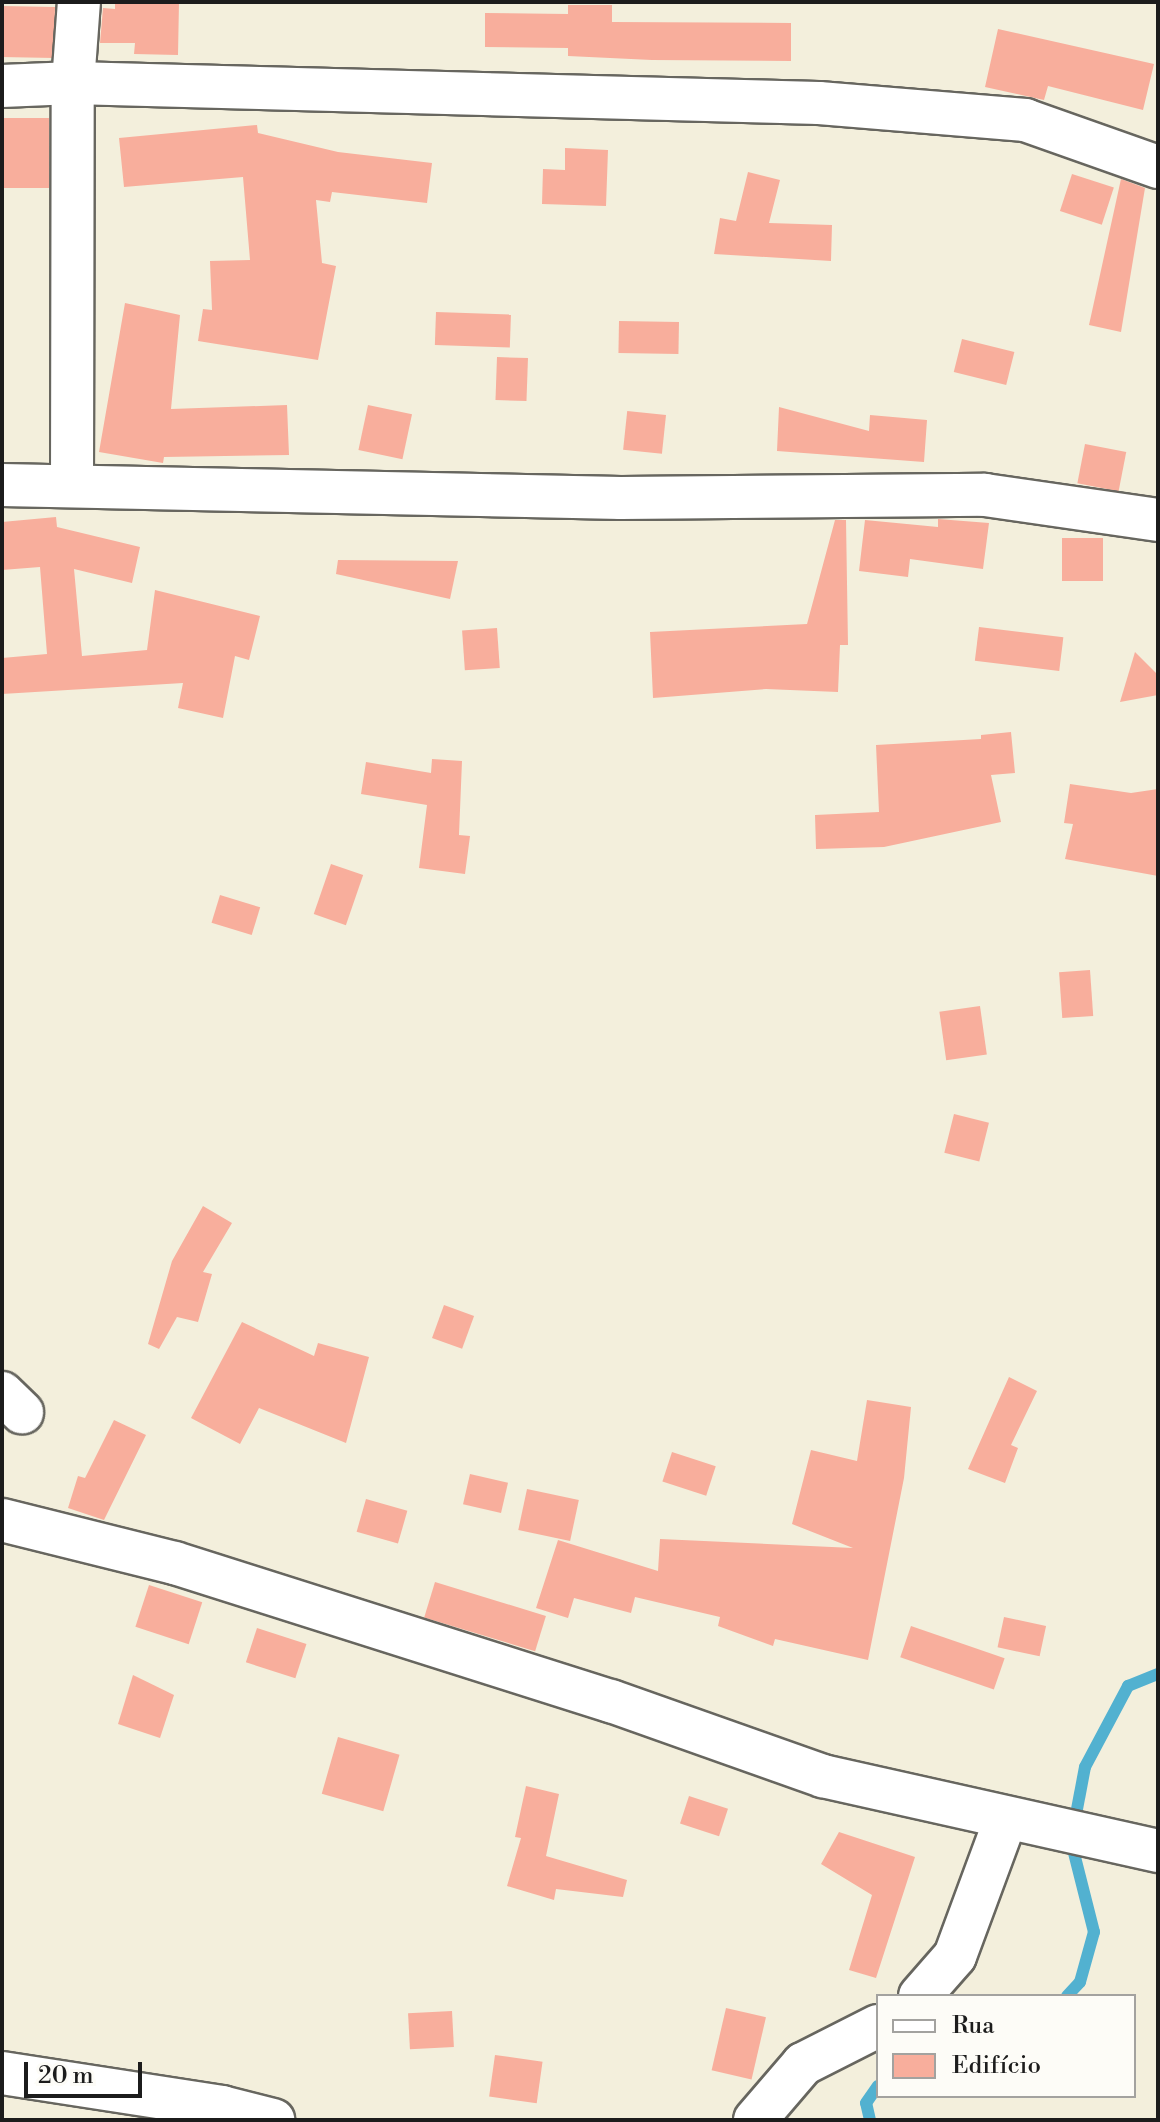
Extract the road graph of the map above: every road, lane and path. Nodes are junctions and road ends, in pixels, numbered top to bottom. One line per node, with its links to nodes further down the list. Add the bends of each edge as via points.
1 (79, 2): 2 (street)
2 (73, 83): 3 (street); 4 (street, via 819,103 1025,120); 6 (street)
3 (2, 86)
4 (1158, 167)
5 (2, 485): 6 (street)
6 (72, 486): 7 (street, via 621,498 985,495)
7 (1158, 520)
8 (2, 1520): 9 (street, via 175,1563 611,1701 823,1776)
9 (1006, 1818): 10 (street, via 1065,1826); 11 (street, via 955,1956)
10 (1158, 1851)
11 (922, 1994)
12 (876, 2027): 15 (street, via 803,2064)
13 (2, 2073): 14 (street, via 222,2107)
14 (273, 2120)
15 (755, 2120)

